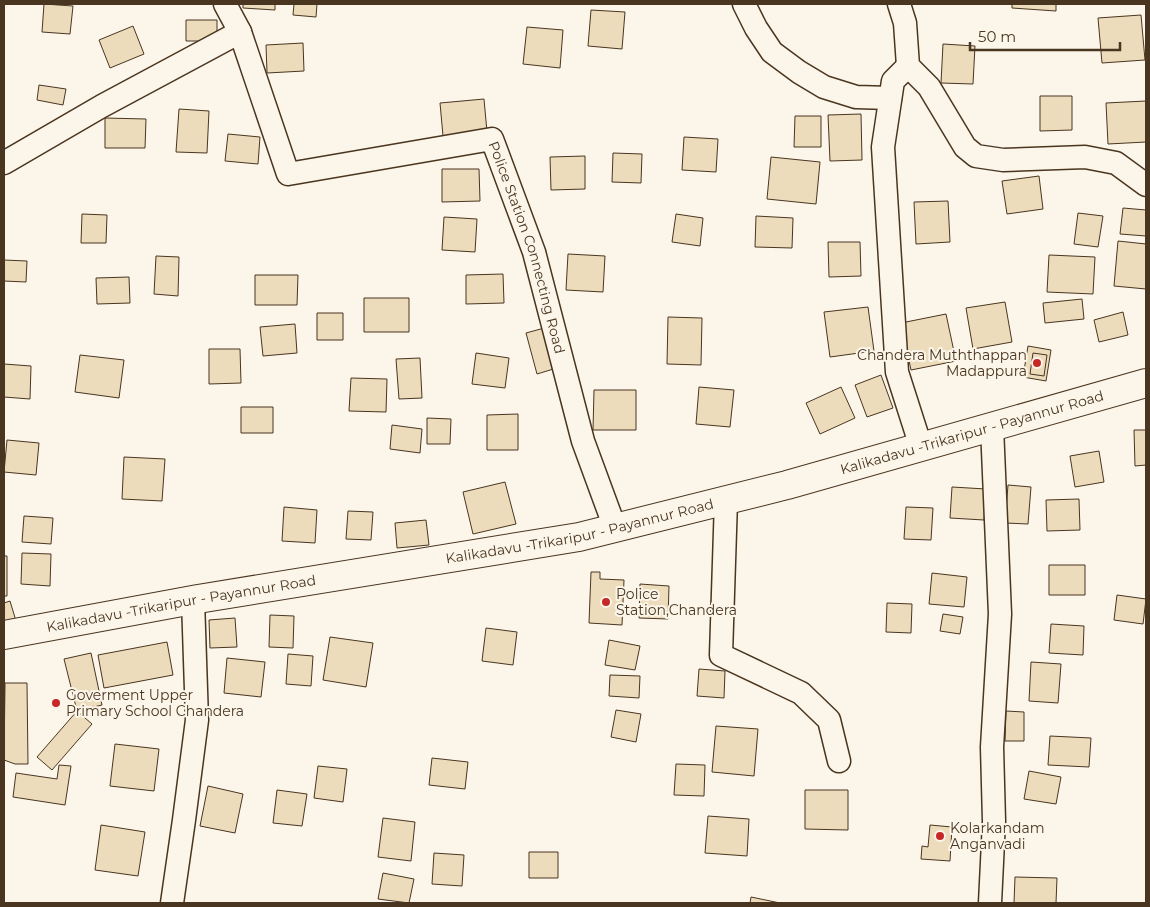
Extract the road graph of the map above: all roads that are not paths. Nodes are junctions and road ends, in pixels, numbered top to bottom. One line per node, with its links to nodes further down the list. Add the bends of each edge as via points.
1 (225, 4): 4 (street)
2 (744, 4): 6 (street, via 772,52 799,72 824,87 856,97)
3 (899, 4): 5 (street, via 905,23)
4 (240, 32): 7 (street); 13 (street, Police Station Connecting Road, via 288,174 492,139 534,252 583,441)
5 (908, 66): 6 (street, via 892,81); 8 (street, via 928,87 965,147 976,156 1003,160 1085,157 1116,163)
6 (890, 98): 11 (street, via 883,148 897,372)
7 (4, 163)
8 (1146, 185)
9 (1146, 383): 10 (main road, Kalikadavu -Trikaripur - Payannur Road)
10 (992, 427): 11 (main road, Kalikadavu -Trikaripur - Payannur Road); 18 (street, via 1000,614 992,747 994,821)
11 (921, 447): 12 (main road, Kalikadavu -Trikaripur - Payannur Road)
12 (726, 500): 13 (main road, Kalikadavu -Trikaripur - Payannur Road); 16 (street, via 721,655 800,693 829,720)
13 (615, 528): 14 (main road, Kalikadavu -Trikaripur - Payannur Road, via 579,538)
14 (194, 600): 15 (main road, Kalikadavu -Trikaripur - Payannur Road); 17 (street, via 196,720)
15 (4, 635)
16 (839, 761)
17 (172, 903)
18 (990, 903)

